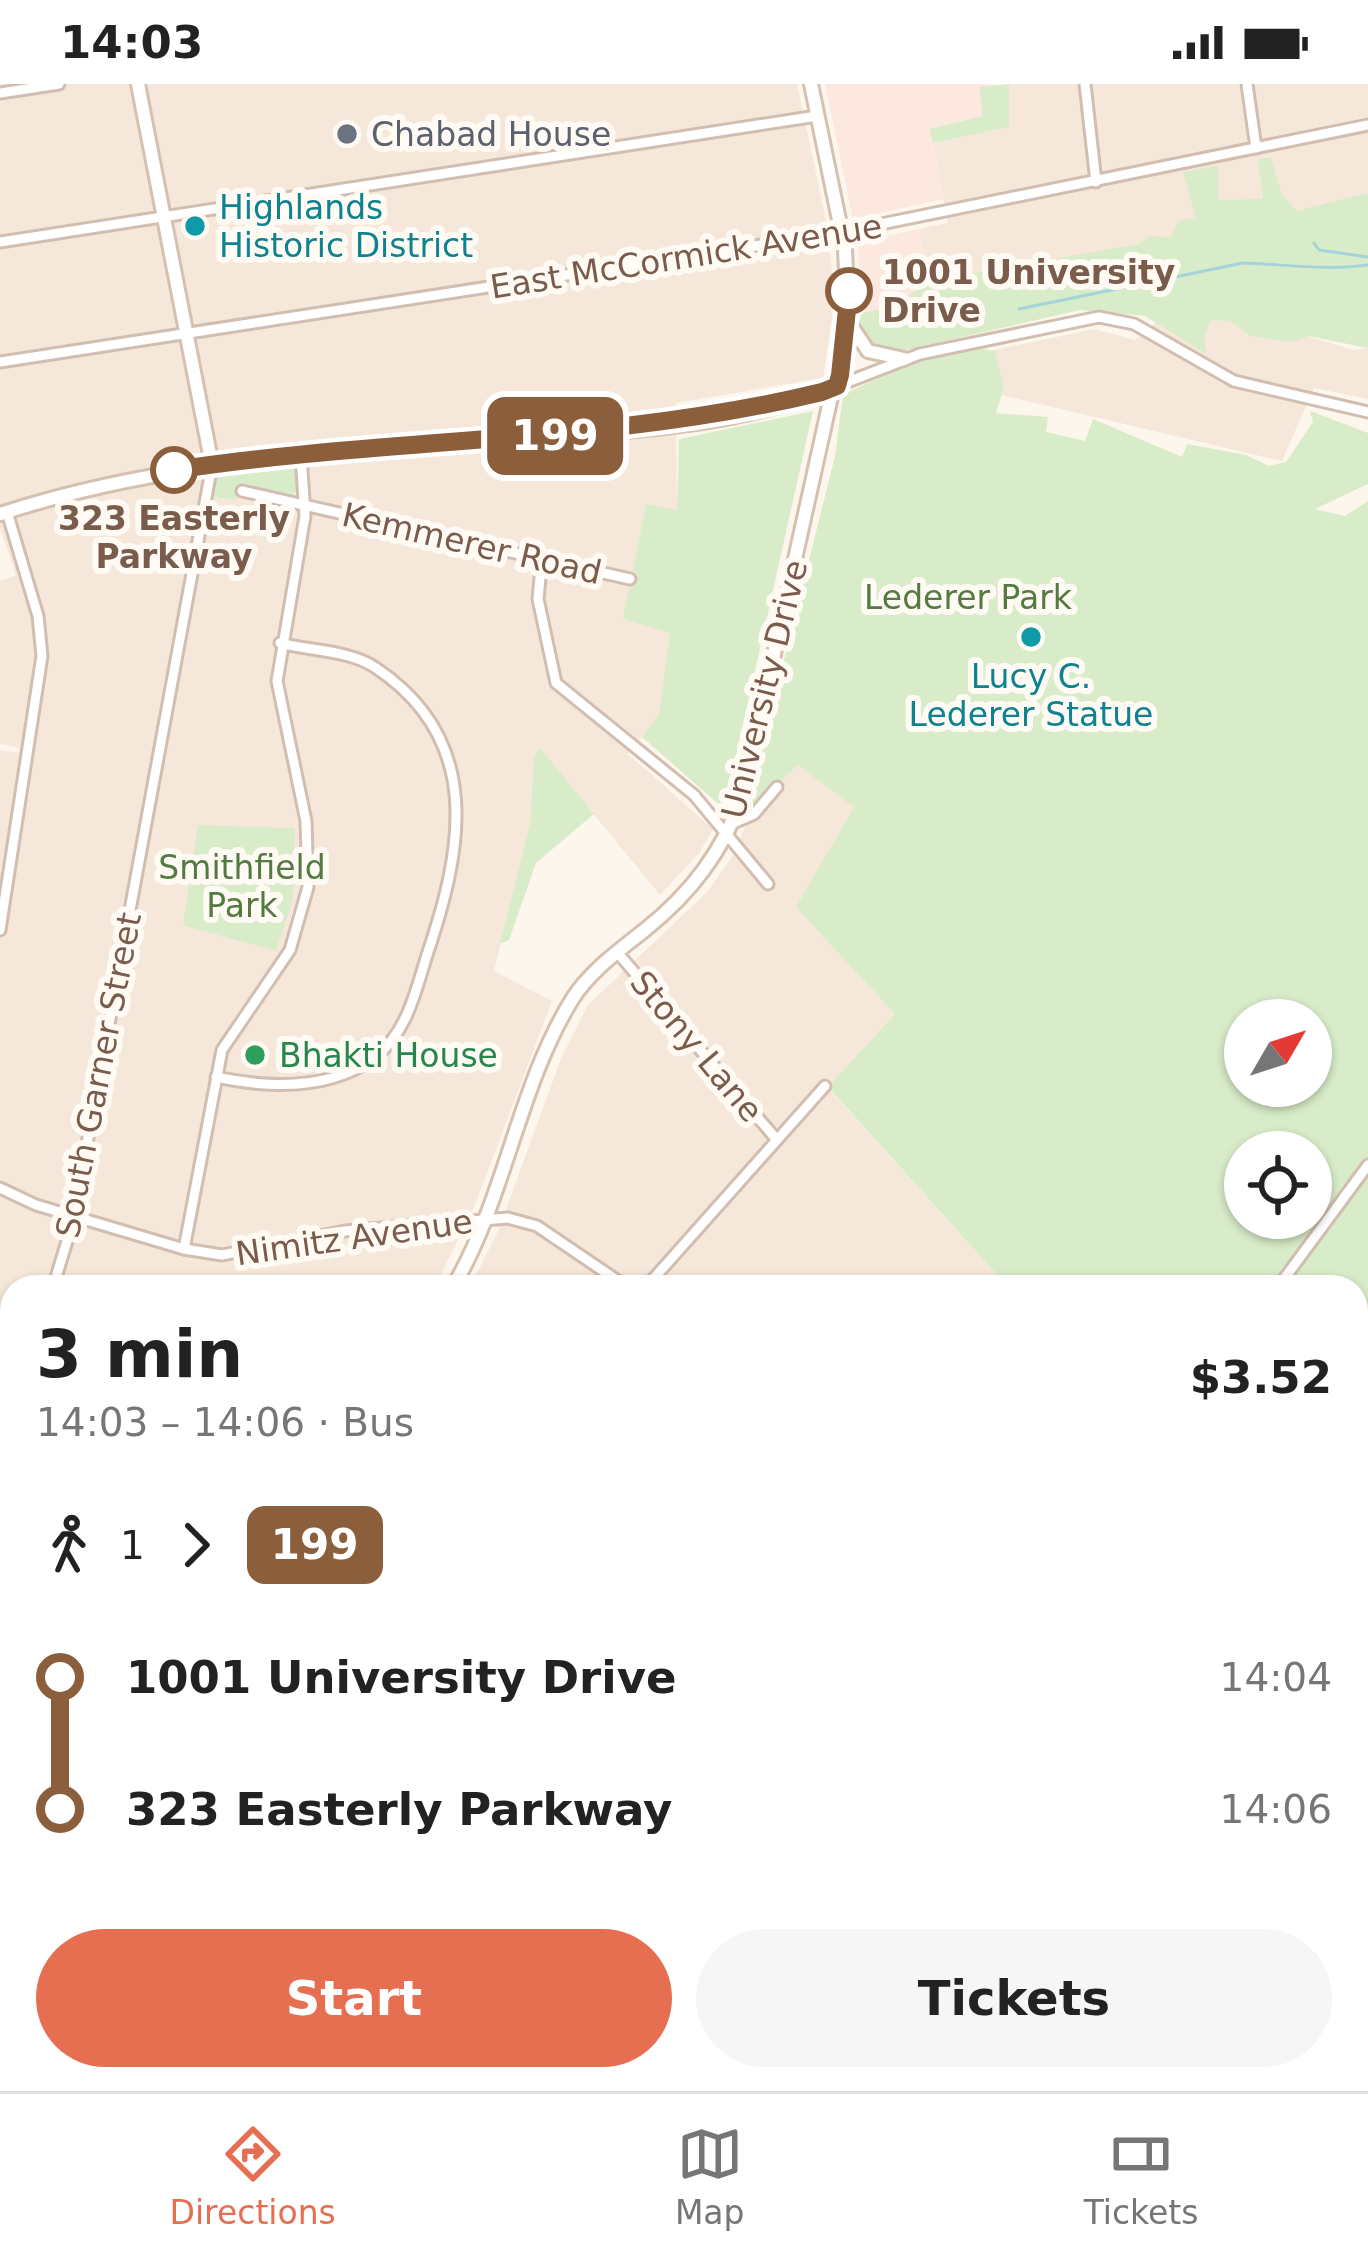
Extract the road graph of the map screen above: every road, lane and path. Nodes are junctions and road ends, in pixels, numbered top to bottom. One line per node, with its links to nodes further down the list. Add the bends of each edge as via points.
1 (59, 84): 6 (street)
2 (138, 84): 11 (main road, South Garner Street)
3 (811, 84): 7 (main road, University Drive)
4 (1085, 84): 10 (street)
5 (1247, 84): 9 (street)
6 (0, 93)
7 (817, 116): 11 (street); 12 (main road, University Drive)
8 (1368, 125): 9 (street, East McCormick Avenue)
9 (1256, 148): 10 (street, East McCormick Avenue)
10 (1096, 182): 12 (street, East McCormick Avenue)
11 (165, 216): 13 (street); 15 (main road, South Garner Street)
12 (842, 232): 14 (main road, University Drive); 15 (street, East McCormick Avenue)
13 (0, 242)
14 (848, 320): 16 (main road, via 868,351); 18 (main road, University Drive)
15 (189, 333): 17 (street, East McCormick Avenue); 21 (main road, South Garner Street)
16 (904, 358): 18 (street); 19 (street, via 1108,317 1234,381)
17 (0, 362)
18 (837, 386): 20 (main road, via 650,427); 29 (main road, University Drive)
19 (1368, 412)
20 (301, 454): 21 (main road); 23 (street)
21 (212, 465): 24 (main road); 38 (street, South Garner Street)
22 (242, 491): 23 (street, Kemmerer Road)
23 (305, 505): 25 (street, Kemmerer Road); 27 (street)
24 (3, 513): 31 (street, via 38,616 42,656)
25 (542, 556): 26 (street, Kemmerer Road); 29 (street, via 538,599 556,683)
26 (630, 579)
27 (280, 643): 33 (street, via 278,697 306,821 308,887 290,950 232,1031); 33 (street, via 368,662 403,690 451,772 458,853 408,1015 386,1048 357,1068 293,1085)
28 (777, 787): 29 (street)
29 (730, 829): 30 (street); 32 (main road, University Drive, via 687,892)
30 (768, 884)
31 (0, 930)
32 (617, 952): 35 (street, Stony Lane); 39 (main road, University Drive, via 560,1018)
33 (216, 1077): 40 (street)
34 (825, 1086): 35 (street)
35 (777, 1141): 44 (street)
36 (1368, 1165): 45 (street)
37 (0, 1188): 38 (street, Nimitz Avenue)
38 (74, 1216): 40 (street, Nimitz Avenue); 41 (street, South Garner Street)
39 (486, 1219): 40 (street, Nimitz Avenue, via 346,1231 242,1253); 42 (main road, University Drive); 43 (street, Nimitz Avenue, via 537,1226)
40 (184, 1249)
41 (57, 1275)
42 (458, 1275)
43 (609, 1275)
44 (657, 1275)
45 (1287, 1275)

